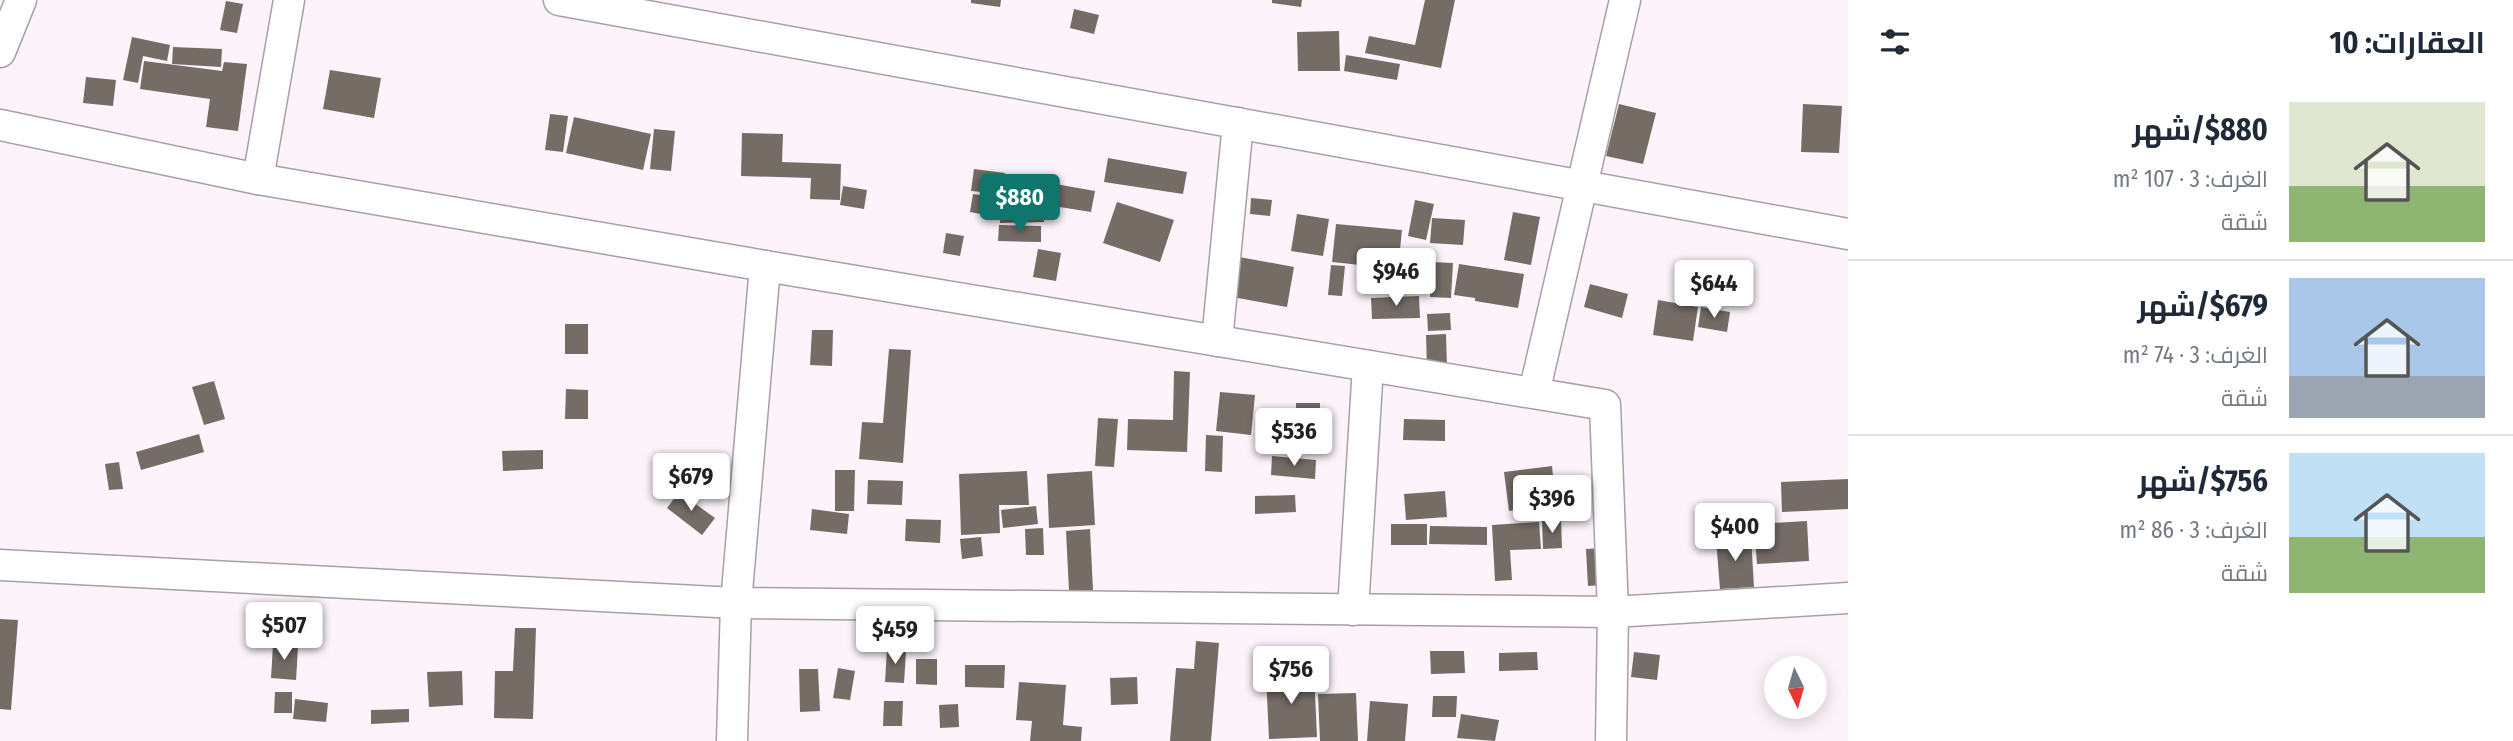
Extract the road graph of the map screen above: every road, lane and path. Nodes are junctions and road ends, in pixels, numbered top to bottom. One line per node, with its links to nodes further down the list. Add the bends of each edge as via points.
1 (21, 0): 5 (street)
2 (289, 0): 8 (street)
3 (559, 0): 6 (street)
4 (1625, 0): 9 (street)
5 (0, 52)
6 (1238, 123): 9 (street); 12 (street)
7 (0, 125): 8 (street)
8 (258, 178): 11 (street)
9 (1582, 185): 10 (street); 14 (street)
10 (1848, 234)
11 (765, 265): 12 (street); 17 (street)
12 (1217, 341): 13 (street)
13 (1368, 366): 14 (street); 18 (street)
14 (1534, 393): 19 (street, via 1605,405)
15 (0, 565): 17 (street)
16 (1848, 598): 19 (street)
17 (736, 603): 18 (street); 20 (street)
18 (1353, 610): 19 (street)
19 (1614, 612): 21 (street)
20 (732, 741)
21 (1611, 741)

